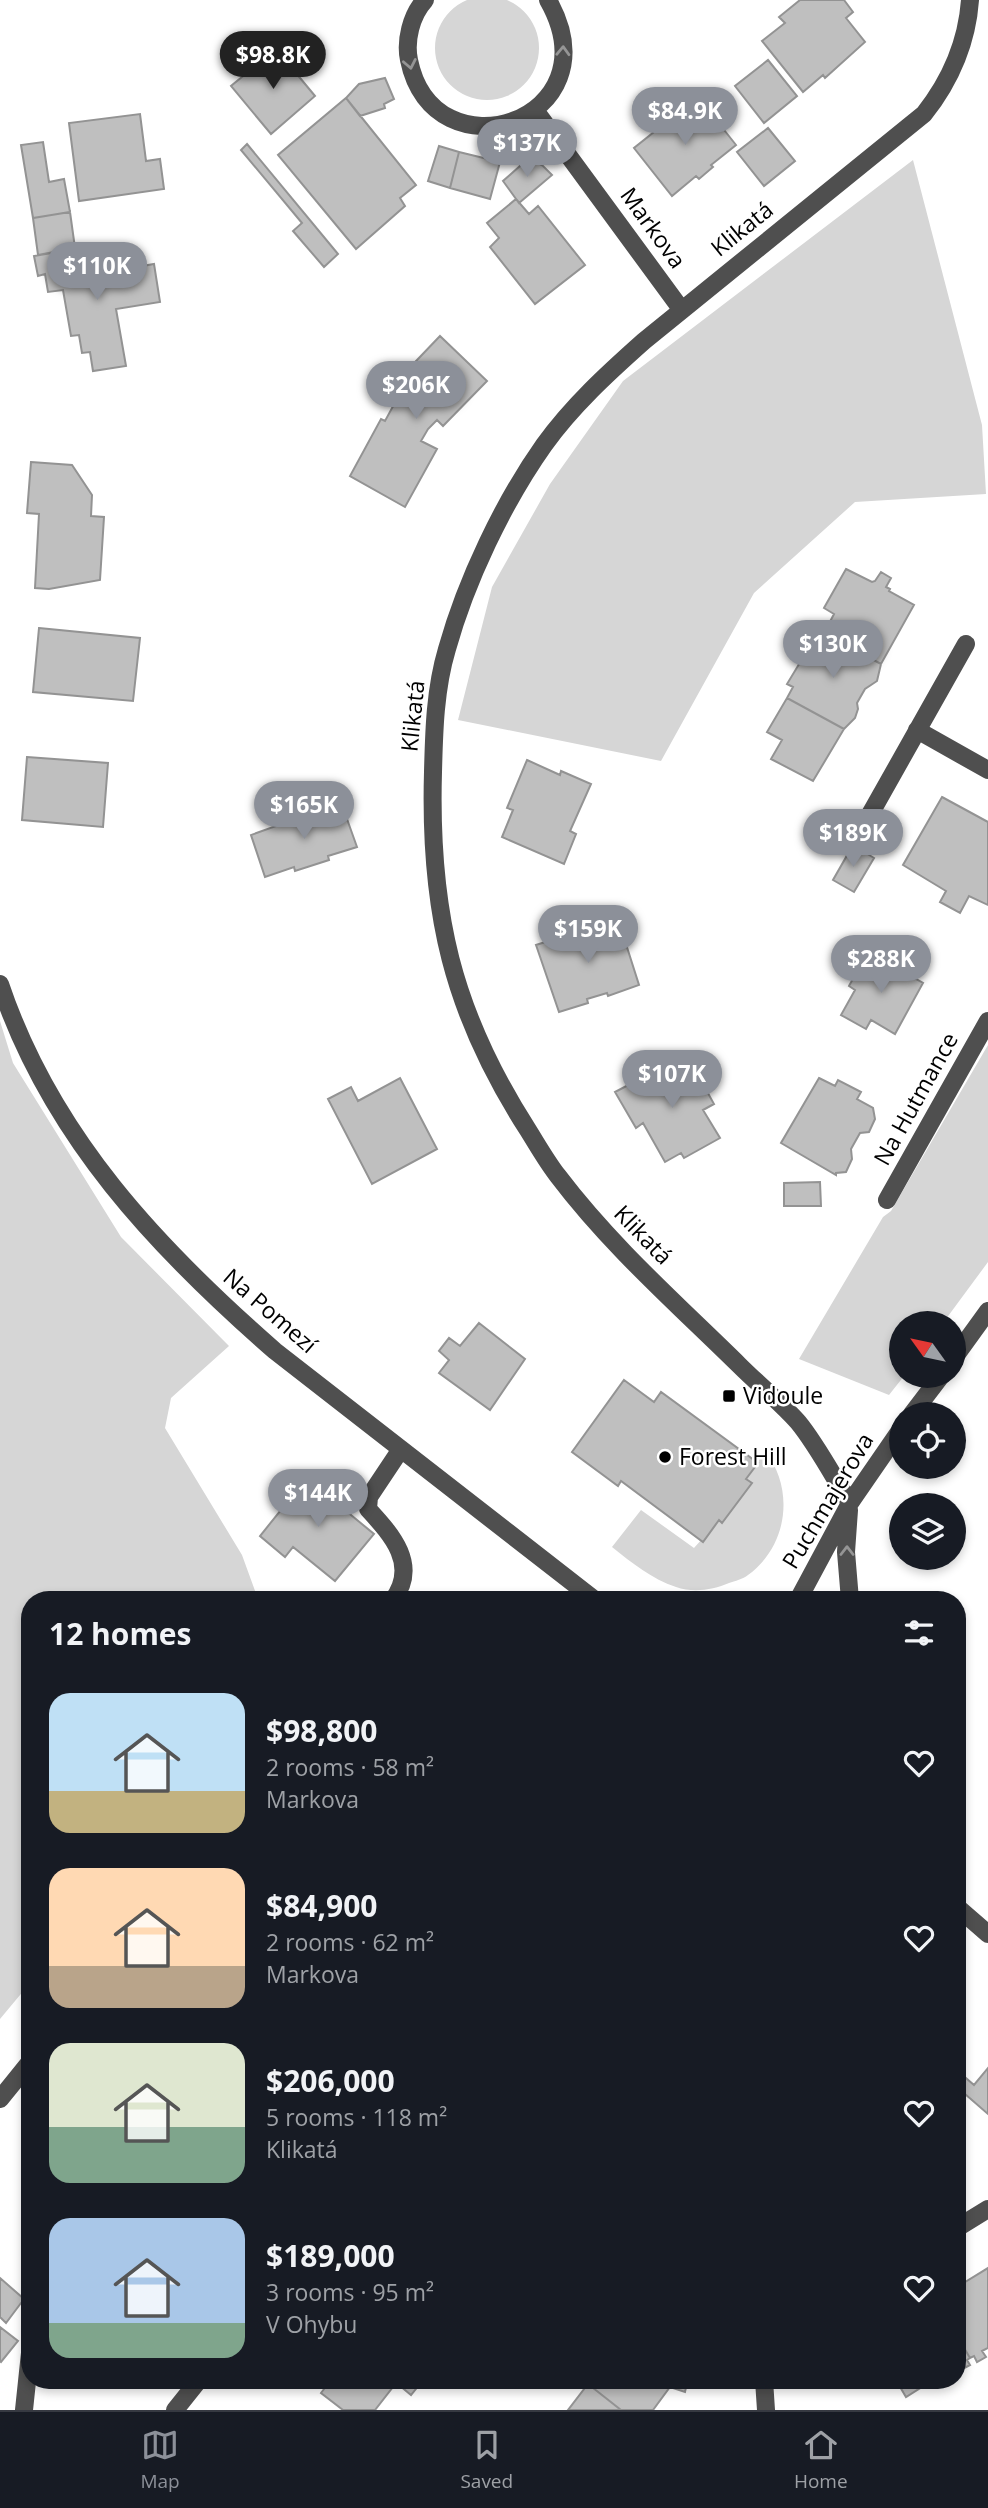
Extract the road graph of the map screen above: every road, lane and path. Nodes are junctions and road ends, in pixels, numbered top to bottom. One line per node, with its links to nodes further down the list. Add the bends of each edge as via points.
1 (425, 0): 4 (street, one-way to 4, via 410,27 407,51 412,76 424,97 442,114 465,124 489,127 513,122)
2 (548, 0): 4 (street, one-way to 2, via 552,92 562,69 565,45 560,21)
3 (970, 0): 5 (street, Klikatá, via 954,65 924,114)
4 (535, 110): 5 (street, Markova)
5 (681, 309): 19 (street, Klikatá, via 608,373 566,418 526,474 497,527 446,652 434,727 433,861 446,943 469,1021 492,1069 556,1174 599,1227 799,1424)
6 (965, 644): 7 (street)
7 (917, 730): 8 (street); 9 (street)
8 (988, 770)
9 (868, 818)
10 (0, 984): 18 (street, Na Pomezí, via 33,1066 85,1151 145,1227 275,1351)
11 (988, 1021): 12 (street, Na Hutmance)
12 (887, 1200)
13 (988, 1311): 14 (street)
14 (966, 1341)
15 (932, 1388): 16 (street)
16 (921, 1402)
17 (889, 1446): 19 (street, Puchmajerova)
18 (401, 1449): 20 (street, via 369,1497 368,1509 395,1540 404,1574); 21 (street, Na Pomezí)
19 (850, 1503): 22 (street, Puchmajerova); 23 (street, one-way to 19, via 846,1552)
20 (399, 1591)
21 (583, 1591)
22 (803, 1591)
23 (849, 1591)
24 (966, 1915): 25 (street)
25 (988, 1934)
26 (21, 2073): 27 (street)
27 (0, 2099)
28 (988, 2209): 29 (street)
29 (966, 2222)
30 (26, 2389): 33 (street)
31 (192, 2389): 34 (street)
32 (765, 2389): 35 (street)
33 (24, 2410)
34 (175, 2410)
35 (766, 2410)

